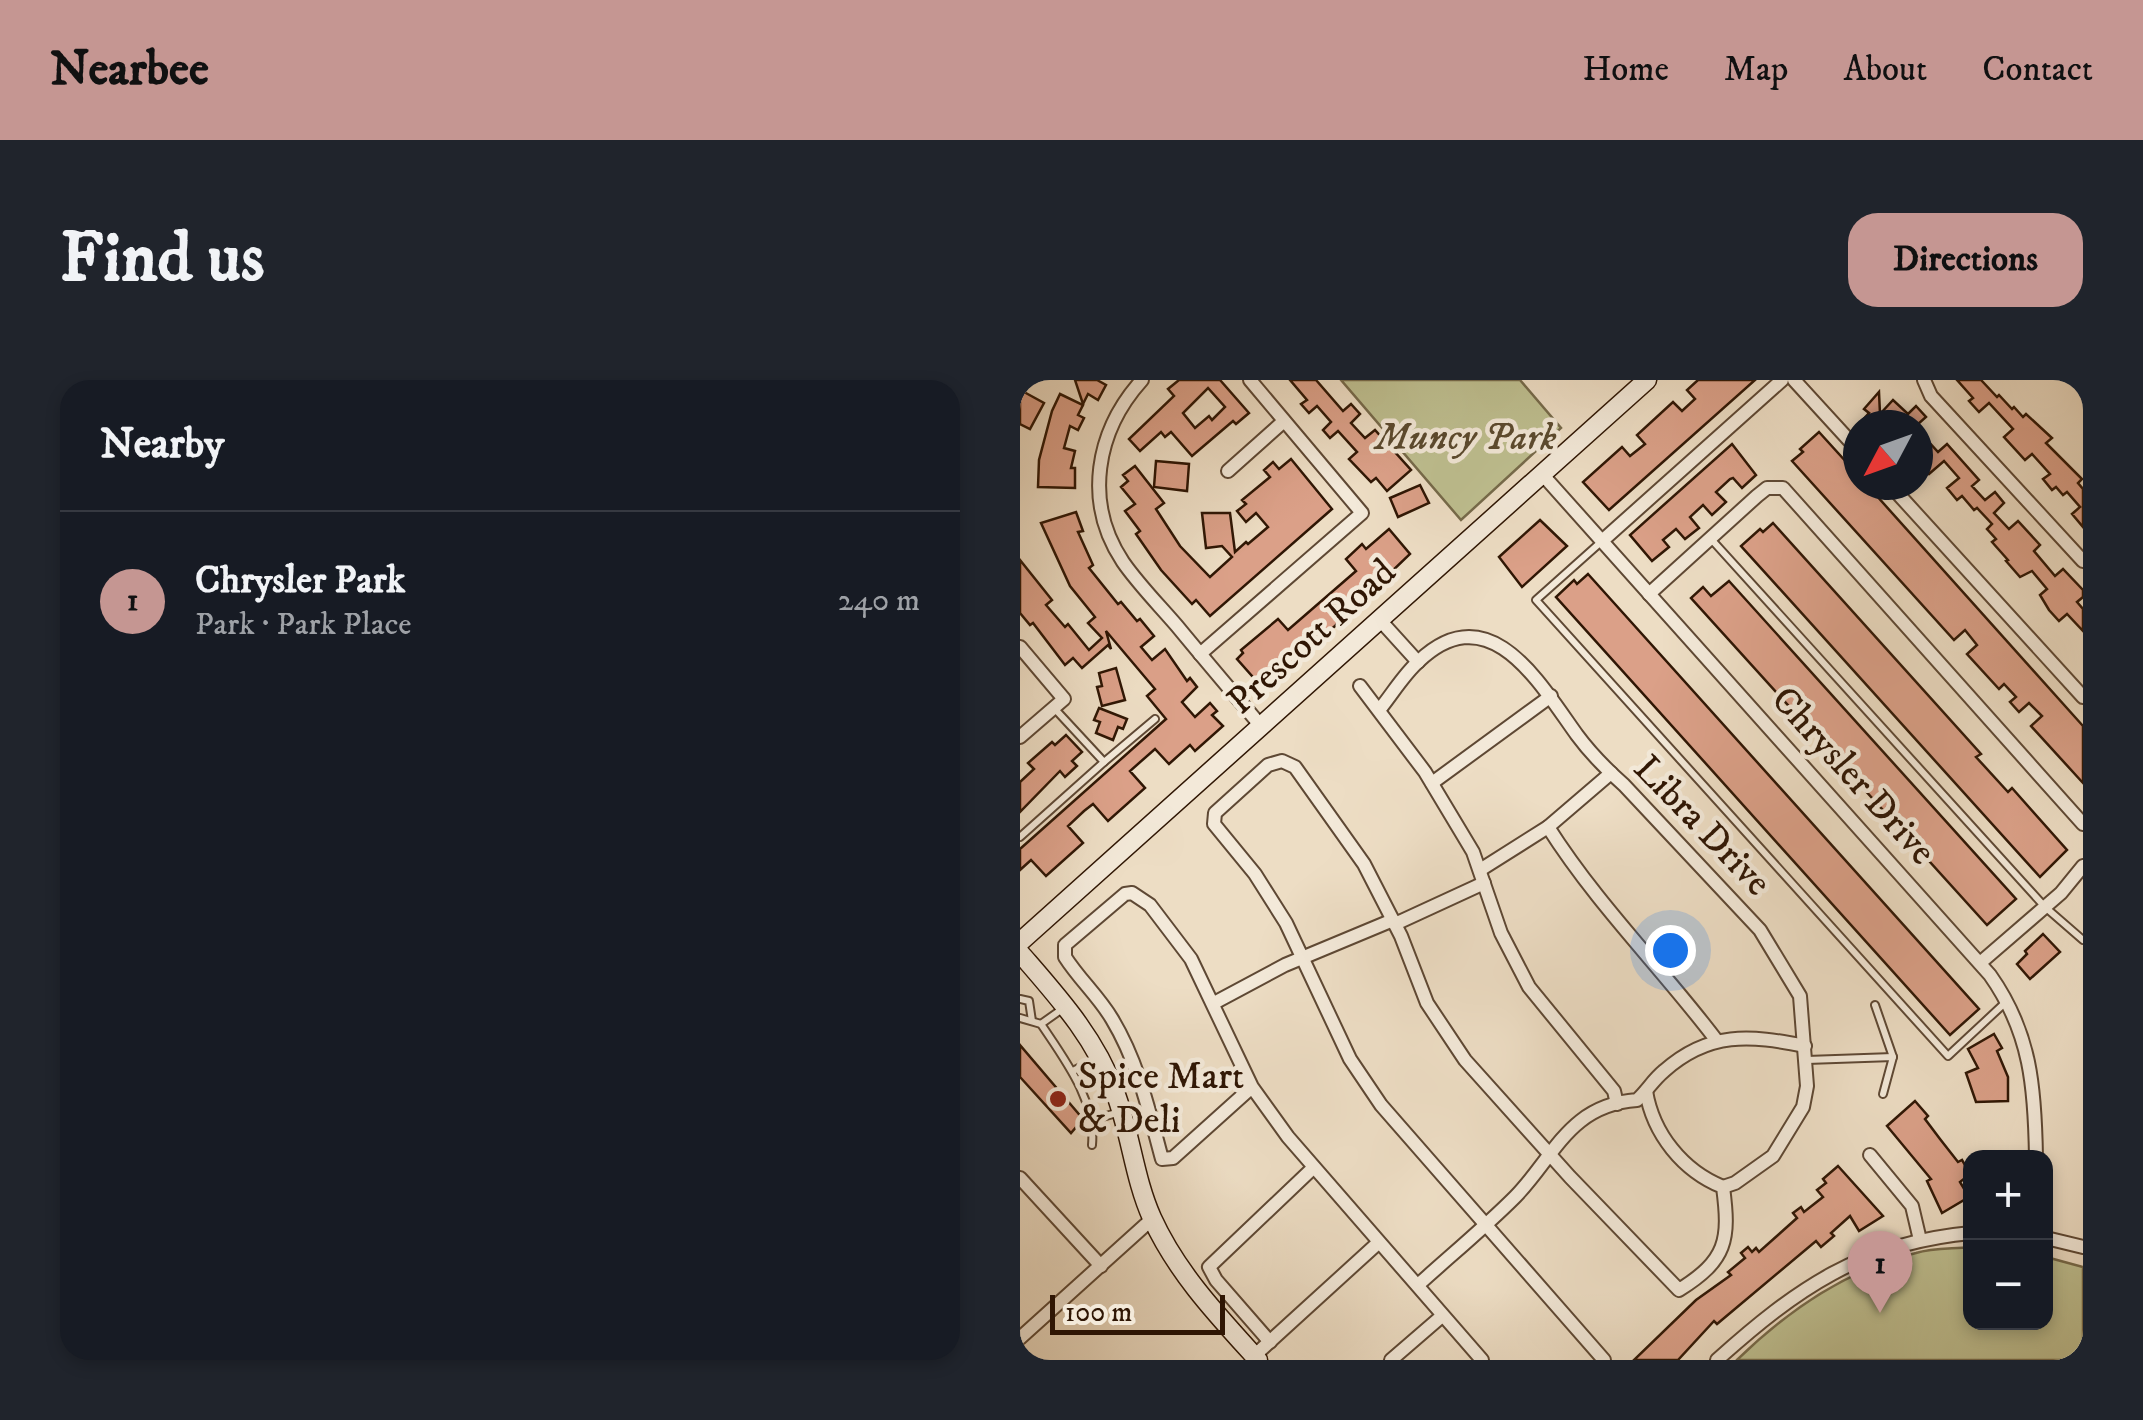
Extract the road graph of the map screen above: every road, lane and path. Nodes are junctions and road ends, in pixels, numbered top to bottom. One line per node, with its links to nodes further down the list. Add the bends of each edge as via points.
1 (1142, 380): 18 (street, via 1117,412 1102,449 1101,510 1124,562)
2 (1250, 380): 7 (street)
3 (1648, 380): 10 (main road, Prescott Road)
4 (1782, 380): 13 (street)
5 (1794, 380): 8 (street)
6 (1924, 380): 14 (street, via 1930,396)
7 (1284, 421): 9 (street); 18 (street, via 1362,514)
8 (1843, 434)
9 (1228, 470)
10 (1542, 474): 13 (street, Chrysler Drive); 16 (main road, Prescott Road)
11 (1904, 500): 22 (street)
12 (1710, 538): 15 (street); 31 (street, via 1768,488 1790,493); 36 (lane)
13 (1602, 541): 15 (street, Chrysler Drive); 44 (lane, via 1536,600 1948,1056)
14 (2083, 560)
15 (1650, 594): 42 (street, Chrysler Drive)
16 (1379, 619): 19 (street); 26 (main road, Prescott Road)
17 (1020, 646): 23 (street)
18 (1200, 654): 26 (street)
19 (1418, 662): 21 (street, Libra Drive, via 1438,646 1472,638 1499,645); 24 (street, Libra Drive)
20 (1360, 686): 24 (street)
21 (1551, 696): 29 (street, Libra Drive); 30 (street)
22 (2083, 696)
23 (1059, 703): 27 (street); 28 (lane)
24 (1380, 709): 30 (street)
25 (1155, 719): 28 (lane)
26 (1261, 726): 39 (main road, Prescott Road)
27 (1020, 737)
28 (1104, 762): 33 (lane)
29 (1611, 774): 32 (street); 51 (street, Libra Drive, via 1760,930 1800,996)
30 (1432, 783): 35 (street)
31 (2083, 824)
32 (1548, 827): 35 (street); 50 (street)
33 (1020, 837)
34 (2083, 866): 36 (street)
35 (1482, 877): 37 (street); 58 (street, via 1500,934 1529,987 1607,1082)
36 (2045, 908): 38 (lane); 42 (street)
37 (1394, 922): 41 (street); 41 (street, via 1318,796 1289,762 1268,765 1213,818); 63 (street, via 1440,1026)
38 (2083, 940)
39 (1020, 942)
40 (1020, 953): 47 (main road)
41 (1304, 957): 45 (street); 69 (street, via 1381,1105)
42 (1980, 963): 44 (street, Chrysler Drive)
43 (1020, 998): 49 (lane, via 1029,1000)
44 (2008, 1000): 62 (street, Chrysler Drive, via 2031,1070)
45 (1214, 1003): 55 (street); 55 (street, via 1170,930 1132,892 1064,949 1126,1046 1162,1158 1172,1158)
46 (1875, 1005): 53 (lane)
47 (1066, 1006): 49 (lane); 52 (main road)
48 (1020, 1018): 49 (lane)
49 (1037, 1022): 54 (lane)
50 (1716, 1041): 51 (street, via 1749,1036); 56 (street, via 1676,1061)
51 (1805, 1053): 53 (lane); 67 (street, Libra Drive, via 1805,1096 1794,1126 1773,1156)
52 (1100, 1057): 54 (lane); 59 (main road)
53 (1893, 1057): 57 (lane)
54 (1073, 1071): 60 (lane)
55 (1252, 1086): 65 (street)
56 (1646, 1091): 58 (street); 67 (street, via 1662,1136 1697,1174)
57 (1883, 1094)
58 (1617, 1104): 63 (street, via 1567,1130)
59 (1121, 1112): 60 (lane); 68 (main road)
60 (1092, 1120): 61 (lane)
61 (1092, 1145)
62 (2036, 1150)
63 (1549, 1154): 67 (street, via 1679,1290 1722,1247 1728,1225); 69 (street)
64 (1870, 1155): 71 (street, via 1912,1206)
65 (1313, 1168): 73 (street); 79 (street, via 1208,1266)
66 (1020, 1178): 75 (street)
67 (1723, 1187)
68 (1152, 1219): 75 (street); 79 (main road, via 1193,1288)
69 (1486, 1223): 76 (street); 82 (street)
70 (1963, 1234): 71 (street)
71 (1920, 1240): 83 (street, via 1864,1256 1818,1280)
72 (2053, 1240): 74 (street)
73 (1378, 1243): 76 (street); 79 (street)
74 (2083, 1247)
75 (1100, 1266): 78 (street)
76 (1418, 1285): 77 (street)
77 (1442, 1316): 80 (street); 81 (street)
78 (1020, 1338)
79 (1262, 1351)
80 (1391, 1360)
81 (1482, 1360)
82 (1604, 1360)
83 (1717, 1360)

